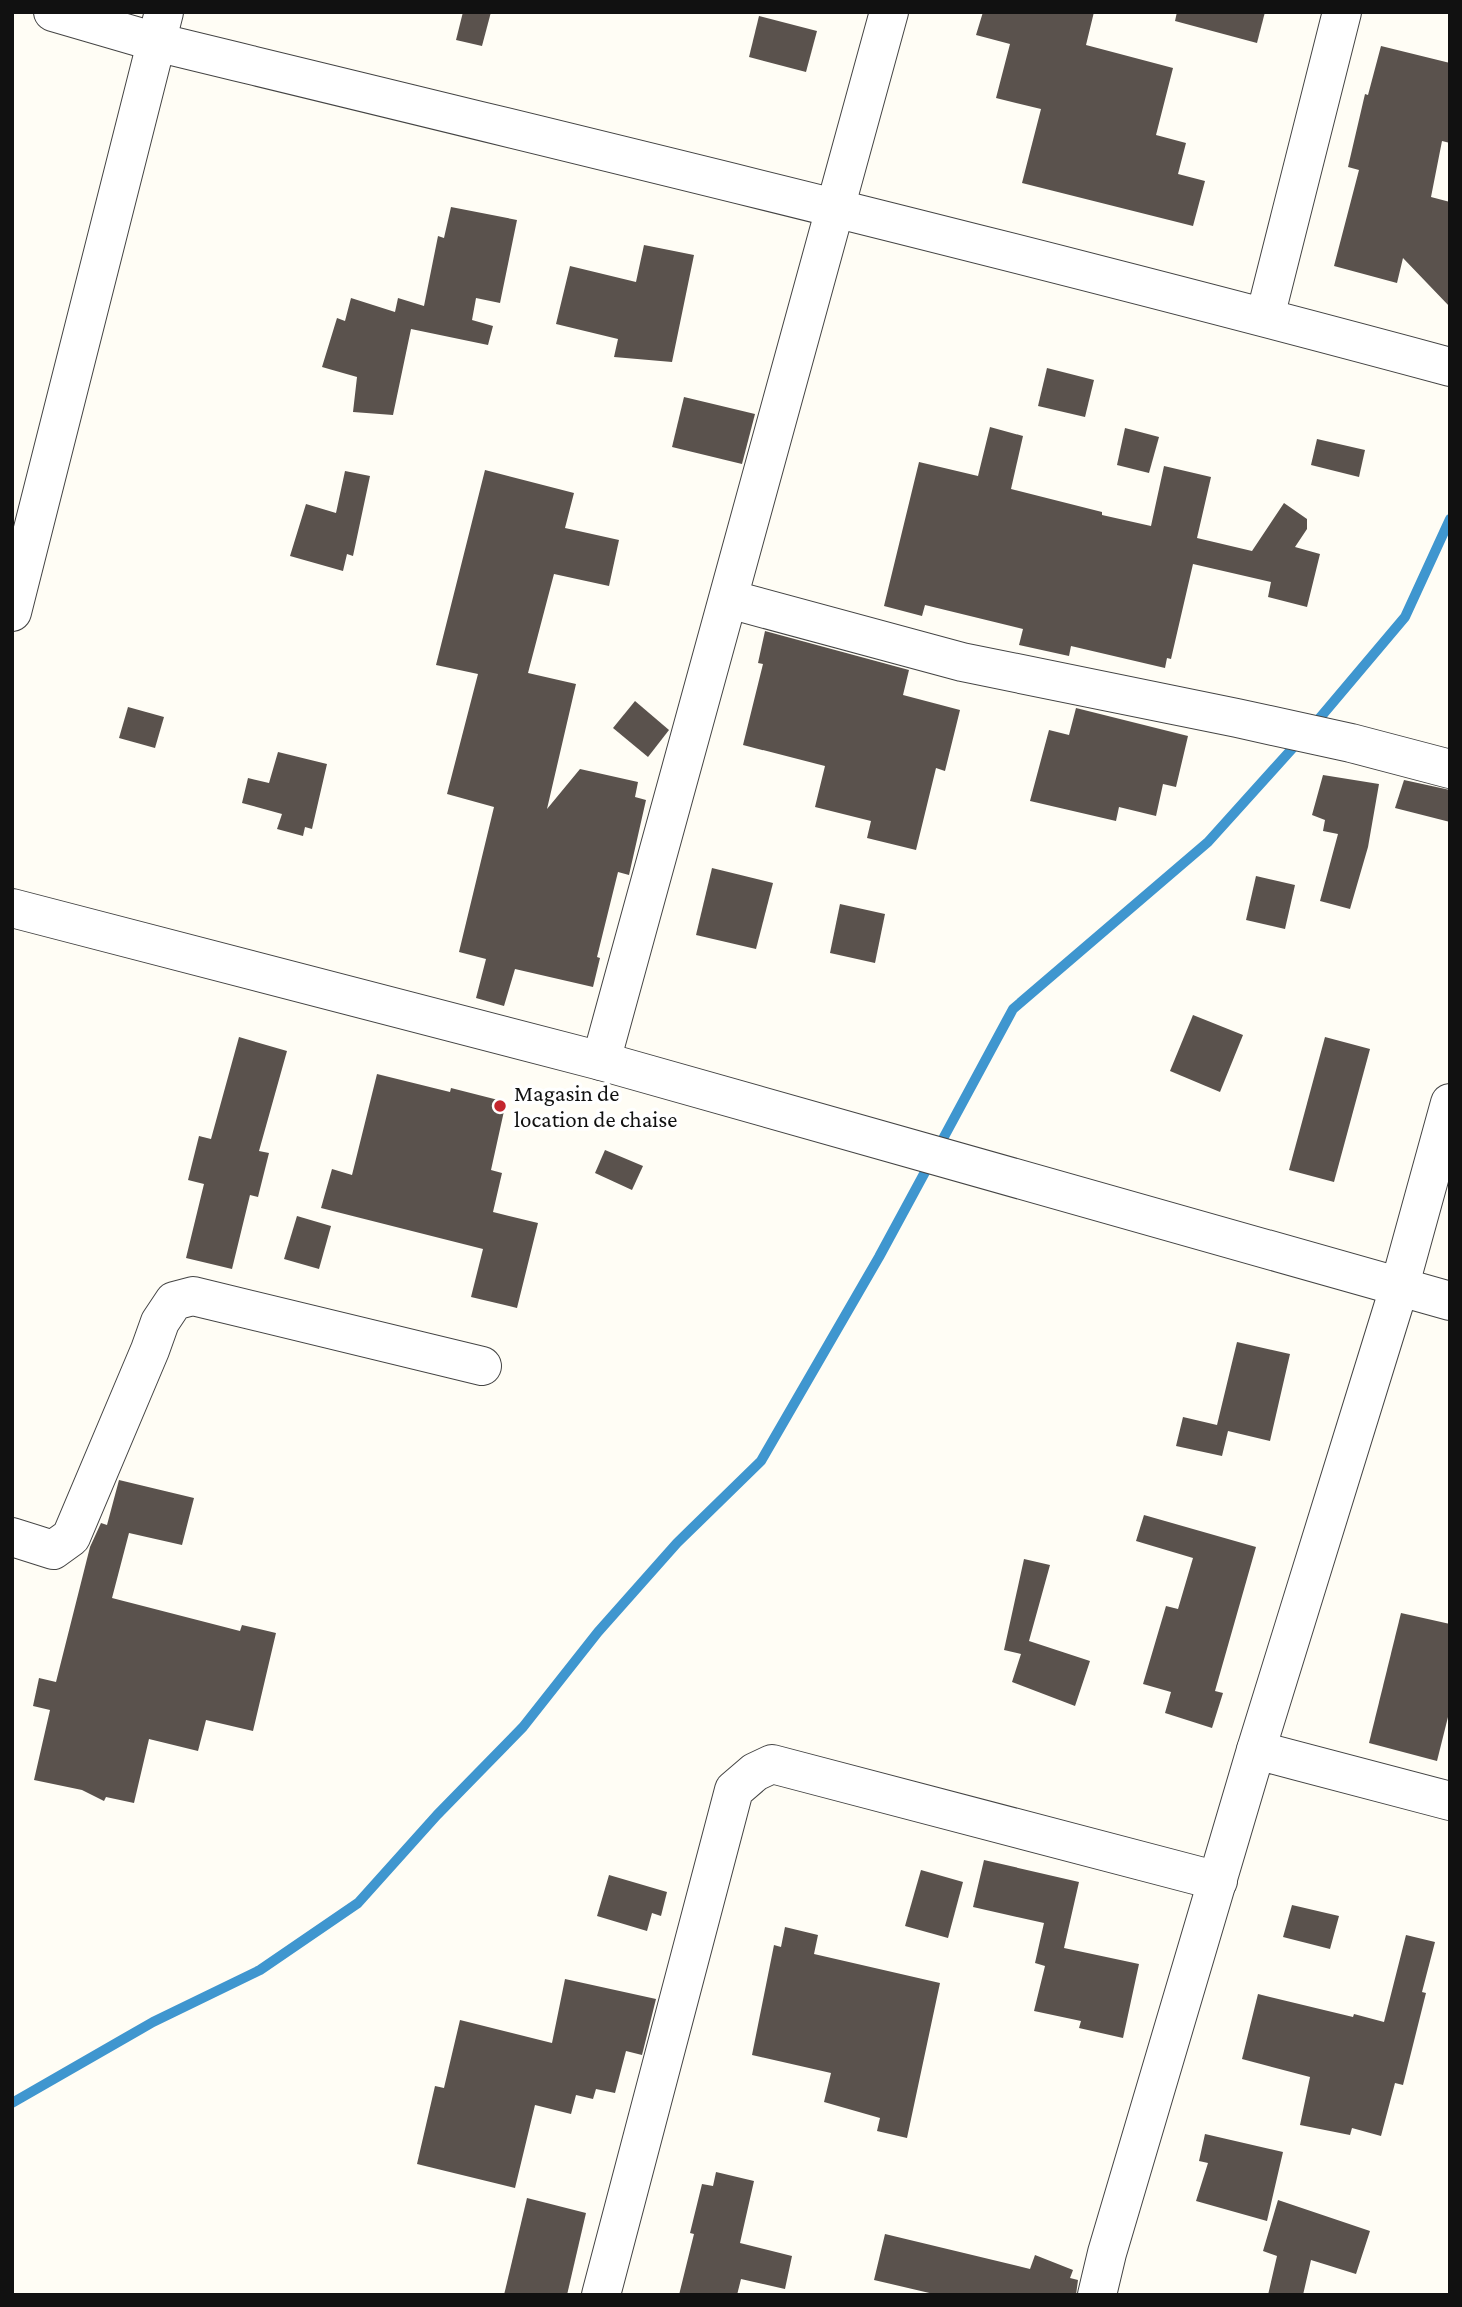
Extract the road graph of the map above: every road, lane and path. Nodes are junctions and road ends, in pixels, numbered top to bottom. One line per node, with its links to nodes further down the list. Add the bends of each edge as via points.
1 (53, 12): 4 (street)
2 (889, 12): 5 (street)
3 (1342, 12): 6 (street)
4 (160, 27): 5 (street); 9 (street)
5 (837, 208): 6 (street); 8 (street)
6 (1265, 317): 7 (street)
7 (1450, 366)
8 (729, 599): 10 (street, via 962,662 1237,718); 12 (street)
9 (12, 612)
10 (1450, 769)
11 (12, 908): 12 (street)
12 (601, 1061): 14 (street)
13 (1450, 1103): 14 (street)
14 (1399, 1288): 15 (street); 18 (street)
15 (1450, 1301)
16 (482, 1366): 17 (street, via 192,1296 174,1301 160,1322 71,1537 53,1550)
17 (12, 1537)
18 (1256, 1750): 19 (street); 20 (street)
19 (1450, 1801)
20 (1218, 1881): 21 (street, via 772,1765 755,1772 734,1790); 22 (street)
21 (601, 2295)
22 (1097, 2295)

